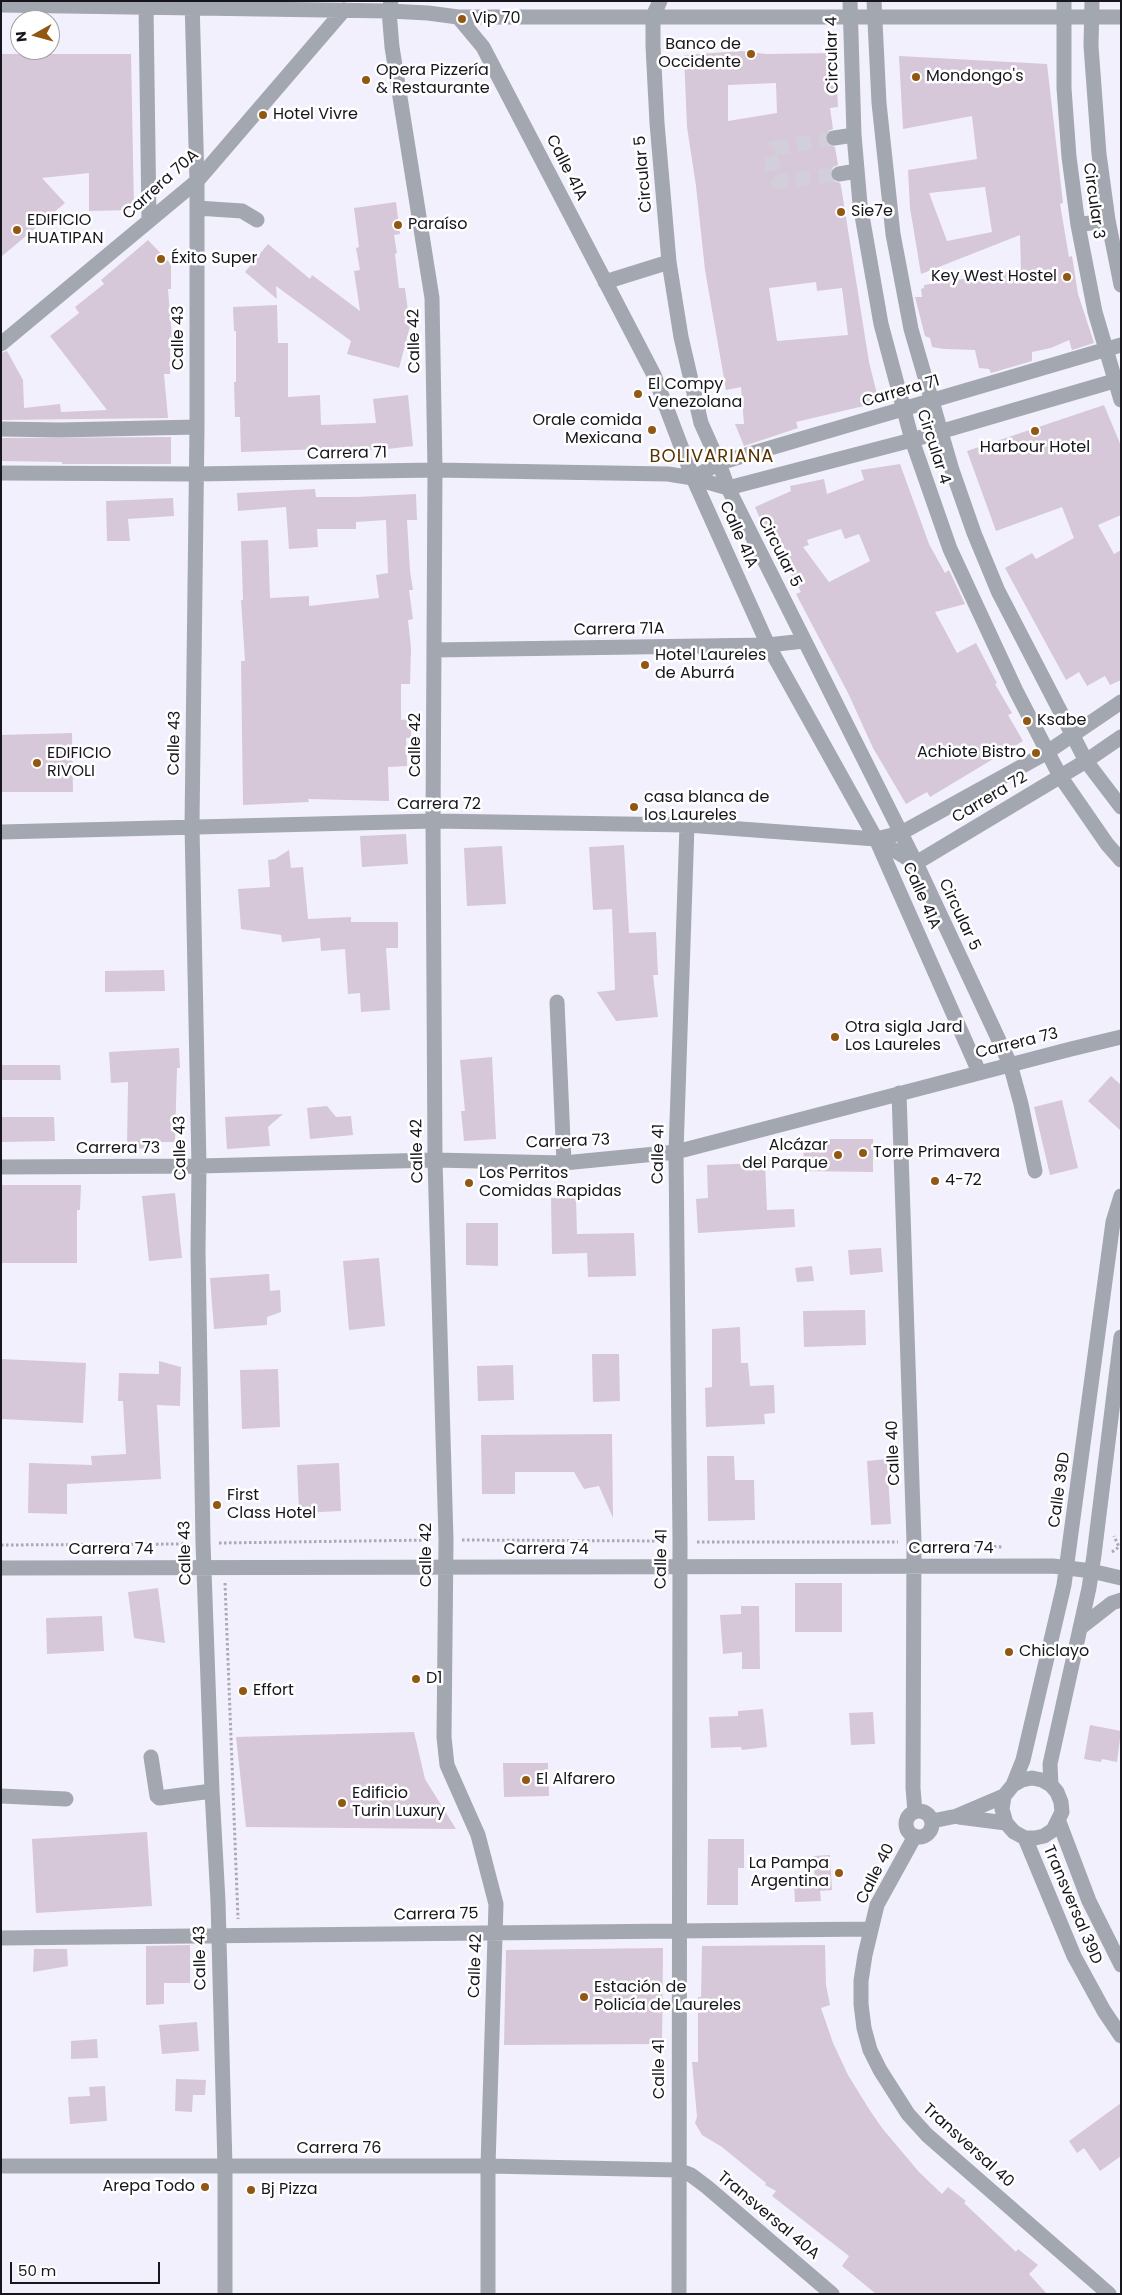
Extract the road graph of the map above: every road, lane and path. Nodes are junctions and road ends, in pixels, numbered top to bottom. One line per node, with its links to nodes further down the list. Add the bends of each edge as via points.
1 (646, 1): 12 (street, Circular 5)
2 (660, 1): 12 (street, Circular 5)
3 (1064, 1): 14 (street, Circular 3)
4 (1092, 1): 15 (street, Circular 3)
5 (192, 4): 8 (street); 11 (street); 21 (street, Calle 43)
6 (1, 5): 8 (street)
7 (390, 6): 11 (street); 13 (street); 44 (street, Calle 42, via 392,47 432,298)
8 (146, 7): 23 (street)
9 (850, 9): 10 (street); 12 (street); 17 (street, Circular 4)
10 (874, 9): 14 (street); 27 (street, Circular 4, via 879,103)
11 (344, 10): 21 (street, Carrera 70A)
12 (654, 16): 13 (street); 29 (street, Circular 5, via 657,124)
13 (458, 17): 30 (street, Calle 41A, via 483,47)
14 (1063, 17): 15 (street); 26 (street, Circular 3, via 1069,157)
15 (1092, 17): 16 (street); 25 (street, Circular 3, via 1094,96)
16 (1121, 17)
17 (854, 135): 18 (street); 19 (street, Circular 4)
18 (834, 138)
19 (857, 171): 20 (street); 28 (street, Circular 4)
20 (839, 174)
21 (197, 181): 22 (street, Calle 43); 23 (street, Carrera 70A)
22 (197, 208): 24 (street, via 242,211); 39 (street, Calle 43)
23 (149, 220): 32 (street, Carrera 70A)
24 (257, 220)
25 (1108, 220): 26 (street); 31 (street, Circular 3)
26 (1078, 226): 34 (street, Circular 3)
27 (893, 234): 28 (street); 37 (street, Circular 4, via 911,329)
28 (865, 238): 38 (street, Circular 4, via 879,315)
29 (669, 262): 30 (street); 43 (street, Circular 5, via 681,337 701,423)
30 (605, 282): 47 (street, Calle 41A, via 654,376)
31 (1121, 285)
32 (1, 344)
33 (1121, 346): 34 (street, Carrera 71)
34 (1105, 350): 35 (street, Circular 3); 37 (street, Carrera 71)
35 (1118, 380): 36 (street, Circular 3); 41 (street)
36 (1121, 400)
37 (932, 401): 38 (street, Carrera 71); 41 (street, Circular 4)
38 (903, 410): 42 (street, Circular 4); 43 (street, Carrera 71)
39 (197, 427): 40 (street); 46 (street, Calle 43)
40 (1, 429)
41 (940, 431): 42 (street); 49 (street, Circular 4, via 974,534)
42 (912, 440): 48 (street); 50 (street, Circular 4, via 933,504)
43 (719, 463): 47 (street, Carrera 71); 48 (street, Circular 5)
44 (435, 470): 46 (street, Carrera 71); 47 (street, Carrera 71, via 668,474); 53 (street, Calle 42)
45 (1, 473): 46 (street, Carrera 71)
46 (196, 474): 63 (street, Calle 43)
47 (693, 478): 48 (street, Carrera 71); 52 (street, Calle 41A)
48 (728, 488): 51 (street, Circular 5)
49 (998, 591): 50 (street); 55 (street, Circular 4)
50 (973, 602): 57 (street, Circular 4)
51 (804, 641): 52 (street, Carrera 71A); 65 (street, Circular 5)
52 (768, 645): 53 (street, Carrera 71A); 66 (street, Calle 41A)
53 (434, 650): 61 (street, Calle 42)
54 (1121, 702): 55 (street, Carrera 72)
55 (1073, 737): 57 (street, Carrera 72); 58 (street, Circular 4)
56 (1121, 737): 58 (street, Carrera 72)
57 (1046, 753): 59 (street, Circular 4); 65 (street, Carrera 72)
58 (1086, 761): 59 (street, Carrera 72); 60 (street, Circular 4)
59 (1060, 776): 67 (street, Circular 4); 68 (street, Carrera 72)
60 (1121, 807)
61 (433, 821): 62 (street, Carrera 72); 63 (street, Carrera 72); 75 (street, Calle 42)
62 (687, 825): 66 (street, Carrera 72); 74 (street, Calle 41)
63 (192, 826): 64 (street, Carrera 72); 77 (street, Calle 43)
64 (1, 832)
65 (901, 833): 66 (street, Carrera 72); 68 (street, Circular 5)
66 (876, 839): 68 (street, Carrera 72); 72 (street, Calle 41A)
67 (1121, 860)
68 (916, 863): 71 (street, Circular 5)
69 (557, 1002): 76 (street)
70 (1121, 1038): 71 (street, Carrera 73)
71 (1010, 1064): 72 (street, Carrera 73); 79 (street, Circular 5)
72 (979, 1072): 73 (street, Carrera 73)
73 (899, 1093): 74 (street, Carrera 73); 84 (street, Calle 40)
74 (676, 1152): 76 (street, Carrera 73); 83 (street, Calle 41)
75 (436, 1160): 76 (street, Carrera 73); 77 (street, Carrera 73); 82 (street, Calle 42)
76 (564, 1163)
77 (199, 1166): 78 (street, Carrera 73); 85 (street, Calle 43)
78 (1, 1167)
79 (1035, 1171)
80 (1121, 1196): 92 (street, Calle 39D, via 1113,1222)
81 (1121, 1337): 95 (street)
82 (446, 1540): 83 (path); 85 (path); 89 (street, Calle 42)
83 (680, 1542): 84 (path); 90 (street, Calle 41)
84 (914, 1542): 87 (path); 91 (street, Calle 40)
85 (203, 1544): 86 (path); 88 (street, Calle 43)
86 (1, 1545)
87 (1009, 1547)
88 (203, 1567): 93 (street, Carrera 74); 94 (street, Carrera 74); 102 (street, Calle 43)
89 (445, 1567): 90 (street, Carrera 74); 94 (street, Carrera 74); 114 (street, Calle 42, via 444,1737 447,1765 478,1835 496,1904)
90 (679, 1567): 91 (street, Carrera 74); 113 (street, Calle 41)
91 (914, 1567): 92 (street, Carrera 74); 105 (street, Calle 40)
92 (1067, 1567): 95 (street, Carrera 74); 101 (street, Calle 39D, via 1023,1760)
93 (1, 1568)
94 (224, 1568): 116 (path)
95 (1091, 1571): 96 (street, Carrera 74); 98 (street)
96 (1121, 1578)
97 (1121, 1600): 98 (street)
98 (1080, 1628): 100 (street, via 1050,1764)
99 (151, 1756): 102 (street, via 156,1796 159,1798)
100 (1051, 1785): 101 (street, via 1032,1778 1022,1780); 108 (street, via 1061,1802)
101 (1009, 1790): 106 (street); 109 (street, via 1002,1809)
102 (212, 1791): 115 (street, Calle 43)
103 (1, 1796): 104 (street)
104 (66, 1799)
105 (914, 1812): 107 (street, via 924,1812); 110 (street, via 906,1823 909,1832)
106 (957, 1816): 107 (street); 109 (street)
107 (932, 1821): 110 (street, via 928,1833)
108 (1059, 1822): 111 (street, via 1044,1836); 118 (street, Transversal 39D, via 1089,1901)
109 (1006, 1823): 111 (street)
110 (915, 1836): 112 (street, Calle 40, via 877,1905)
111 (1025, 1838): 119 (street, Transversal 39D, via 1074,1956)
112 (870, 1929): 113 (street, Carrera 75); 128 (street, Transversal 40, via 861,1981 864,2028 880,2070 908,2114 927,2135)
113 (678, 1931): 114 (street, Carrera 75); 123 (street, Calle 41)
114 (495, 1932): 116 (street, Carrera 75); 121 (street, Calle 42)
115 (218, 1935): 116 (street, Carrera 75); 117 (street, Carrera 75); 122 (street, Calle 43)
116 (239, 1935)
117 (1, 1938)
118 (1121, 1964)
119 (1121, 2036)
120 (1, 2166): 122 (street, Carrera 76)
121 (488, 2166): 122 (street, Carrera 76); 123 (street, Carrera 76); 125 (street, Calle 42)
122 (225, 2167): 124 (street, Calle 43)
123 (678, 2170): 126 (street, Calle 41); 127 (street, Transversal 40A, via 707,2187)
124 (225, 2294)
125 (488, 2294)
126 (679, 2294)
127 (832, 2294)
128 (1109, 2294)

